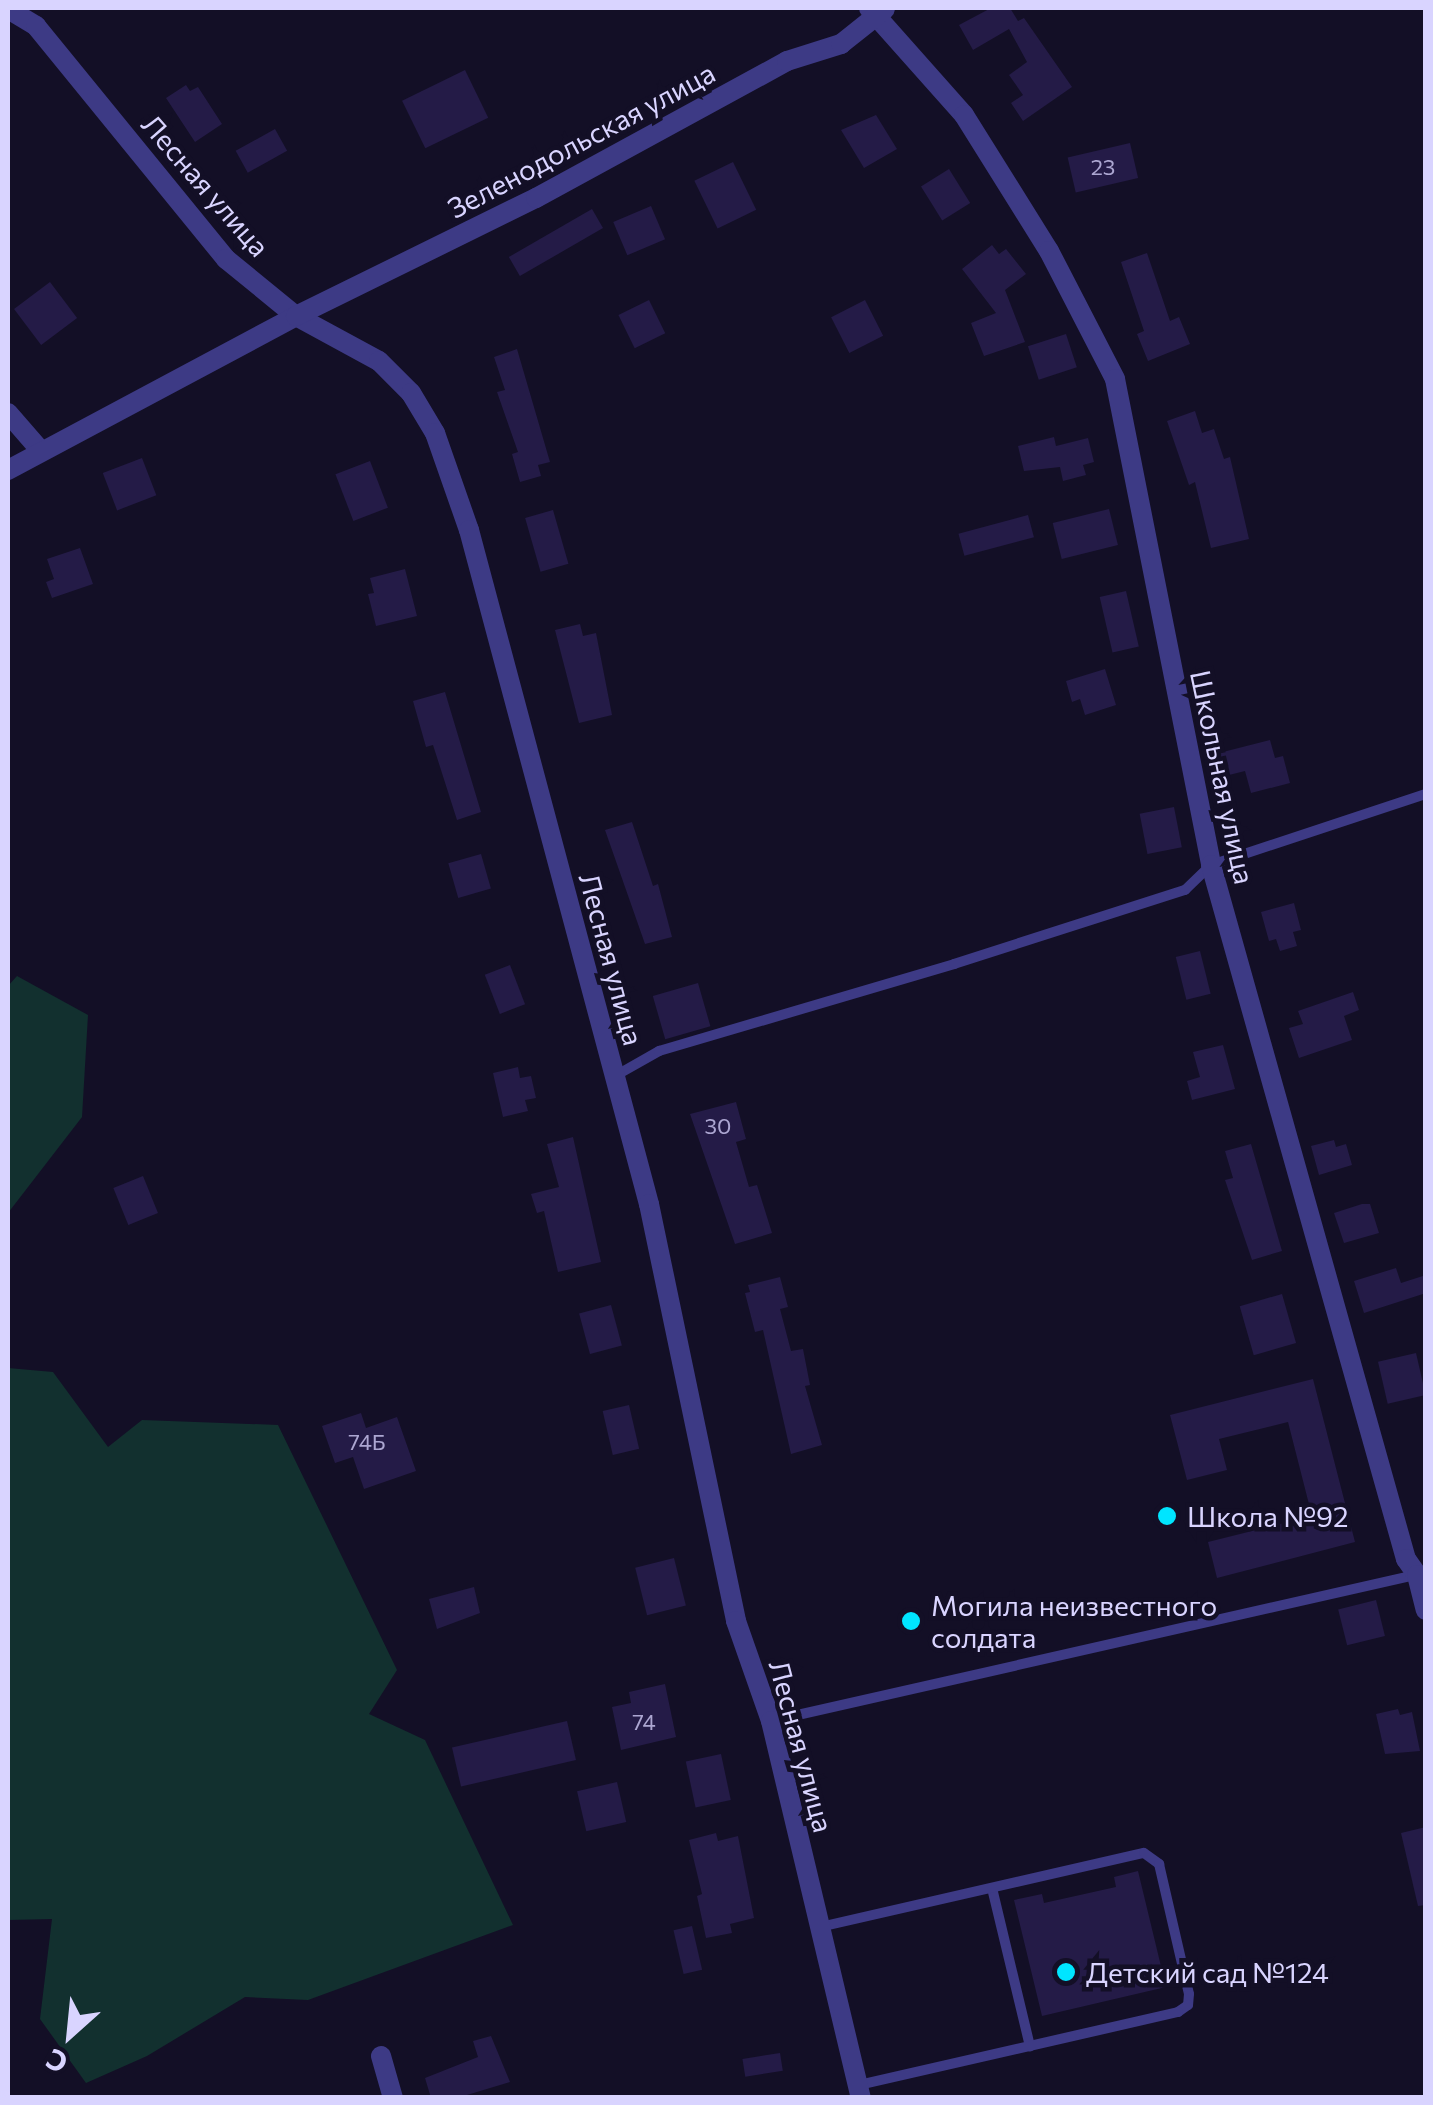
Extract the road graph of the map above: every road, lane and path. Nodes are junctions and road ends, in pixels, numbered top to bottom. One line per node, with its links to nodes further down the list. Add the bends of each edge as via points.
1 (8, 9): 3 (street, Лесная улица, via 36,26 226,259)
2 (878, 10): 3 (street, Зеленодольская улица, via 841,44 786,61 536,198); 8 (street, Школьная улица, via 964,115 1050,251 1115,379)
3 (296, 316): 5 (street, Зеленодольская улица); 9 (street, Лесная улица, via 379,361 412,393 435,433 469,530)
4 (8, 413): 5 (street)
5 (42, 451): 6 (street, Зеленодольская улица)
6 (8, 470)
7 (1426, 794): 8 (lane)
8 (1211, 864): 9 (lane, via 1185,890 659,1050); 10 (street, Школьная улица, via 1406,1559)
9 (615, 1076): 12 (street, Лесная улица, via 650,1204 736,1621)
10 (1421, 1574): 11 (street, Школьная улица); 12 (lane)
11 (1426, 1610)
12 (770, 1721): 14 (street, Лесная улица)
13 (992, 1888): 14 (lane); 15 (lane); 15 (lane, via 1144,1853 1159,1864 1188,2004 1178,2012)
14 (820, 1927): 17 (street, Лесная улица)
15 (1030, 2046): 17 (lane)
16 (381, 2056): 18 (street)
17 (860, 2091)
18 (394, 2098)

